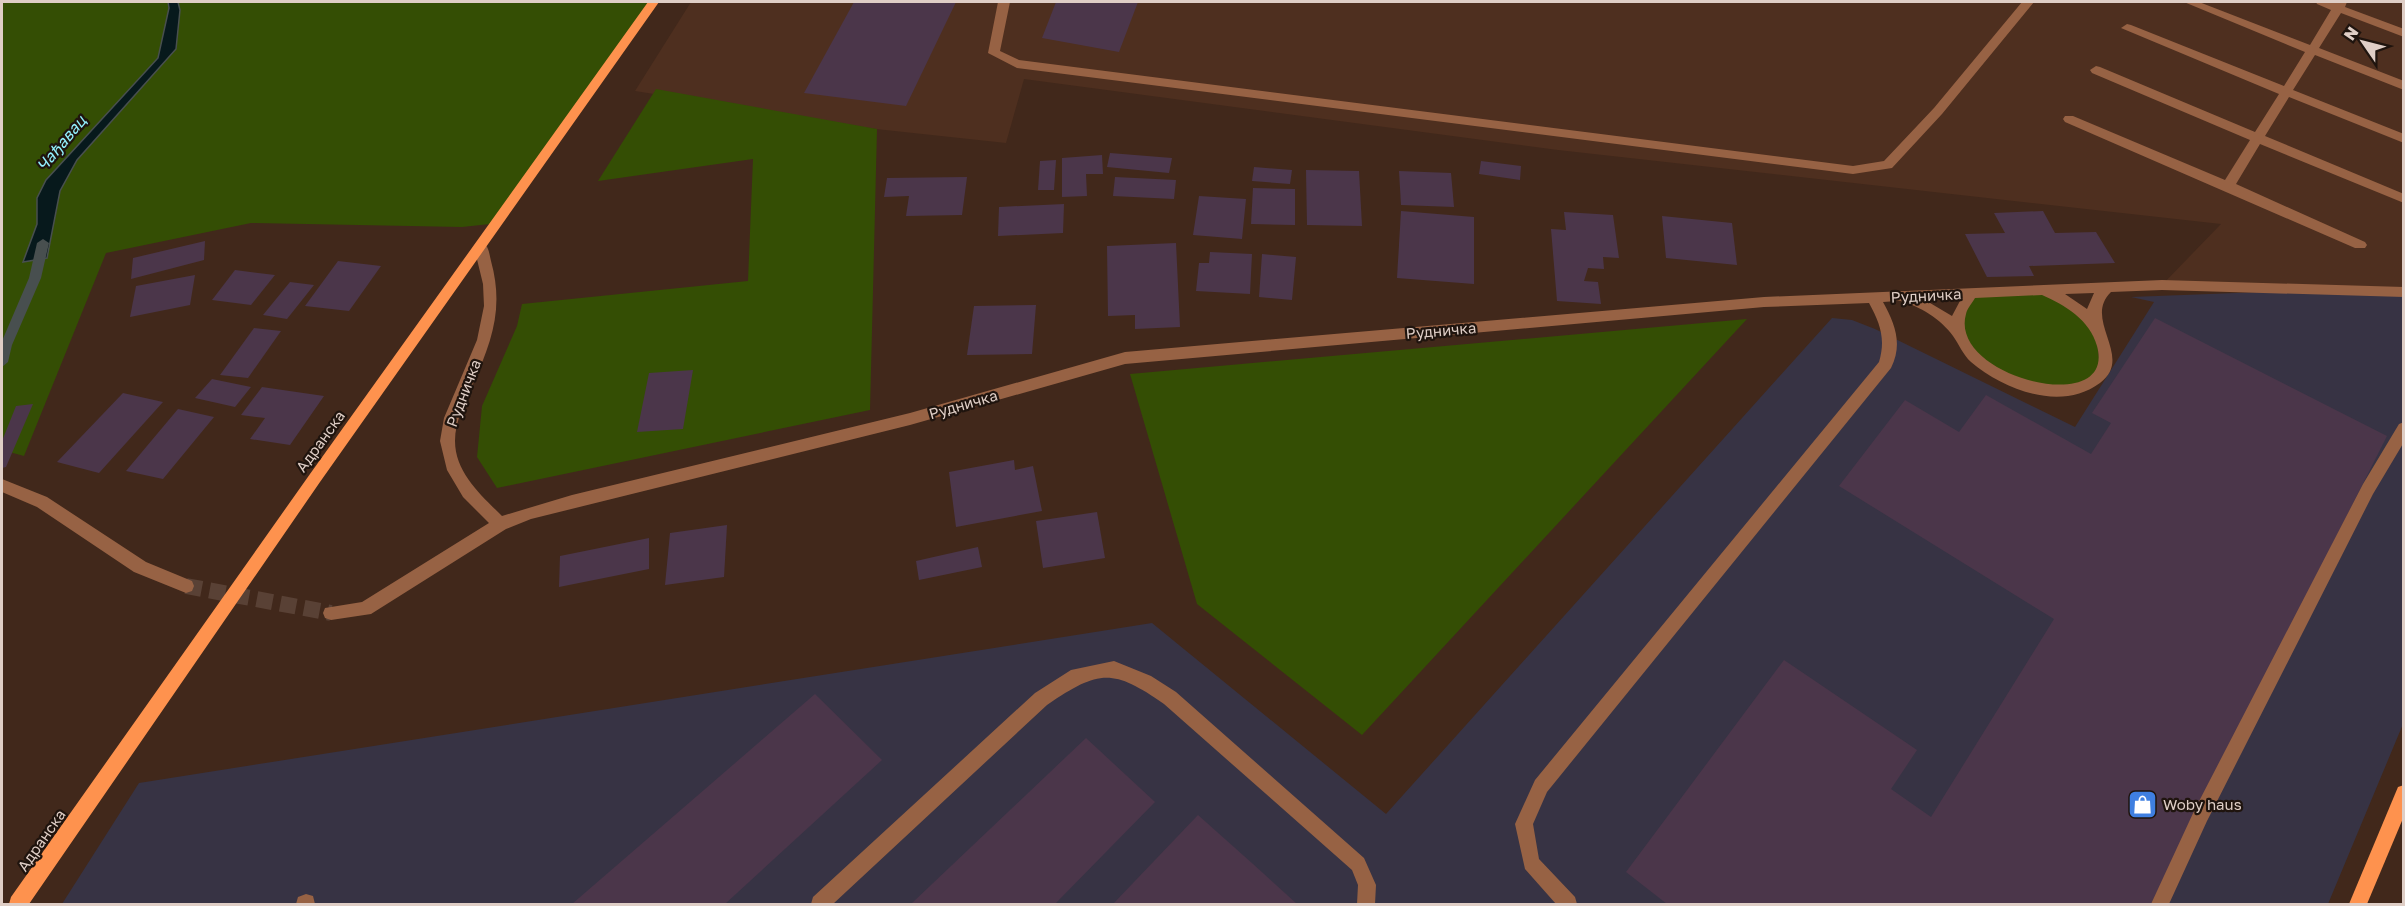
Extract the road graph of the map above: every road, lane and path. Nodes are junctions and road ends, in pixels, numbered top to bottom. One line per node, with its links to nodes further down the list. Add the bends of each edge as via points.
1 (653, 2): 19 (main road, Адранска)
2 (1004, 2): 3 (street, via 994,53 1017,64 1853,170 1888,165)
3 (2028, 2)
4 (2190, 2): 9 (street)
5 (2321, 2): 6 (street)
6 (2340, 5): 8 (street); 9 (street)
7 (2127, 28): 12 (street)
8 (2403, 33)
9 (2313, 50): 11 (street); 12 (street)
10 (2096, 70): 14 (street)
11 (2403, 86)
12 (2286, 92): 14 (street); 15 (street)
13 (2069, 119): 16 (street)
14 (2258, 138): 16 (street); 17 (street)
15 (2403, 139)
16 (2228, 186): 18 (street)
17 (2403, 199)
18 (2360, 245)
19 (481, 247): 30 (street, Рудничка, via 491,308 481,347 446,440 457,477); 34 (main road, Адранска)
20 (2108, 287): 21 (street, Рудничка); 23 (street, Рудничка); 26 (street, via 2097,297 2092,309)
21 (2041, 290): 22 (street, Рудничка); 26 (street, via 2072,304)
22 (1971, 292): 24 (street, Рудничка); 27 (street, via 1961,303 1956,318)
23 (2403, 292)
24 (1897, 296): 25 (street, Рудничка); 27 (street, via 1925,304 1945,317)
25 (1873, 297): 30 (street, Рудничка, via 1764,302 1125,357 910,419 572,501); 37 (street, via 1888,326 1892,345 1886,364 1541,786 1524,824 1531,863)
26 (2095, 325): 27 (street, via 2107,359 2101,375 2087,387 2066,392 2040,391 2013,383 1990,370)
27 (1959, 335)
28 (2403, 428): 38 (street, via 2212,794)
29 (3, 485): 31 (street, via 42,501 140,567)
30 (500, 524): 32 (street, Рудничка, via 365,609)
31 (186, 586)
32 (331, 613)
33 (2403, 793): 39 (main road)
34 (18, 904)
35 (820, 904): 36 (street, via 1041,699 1077,675 1114,669 1145,681 1170,698 1358,864 1367,885)
36 (1366, 904)
37 (1568, 904)
38 (2160, 904)
39 (2358, 904)

